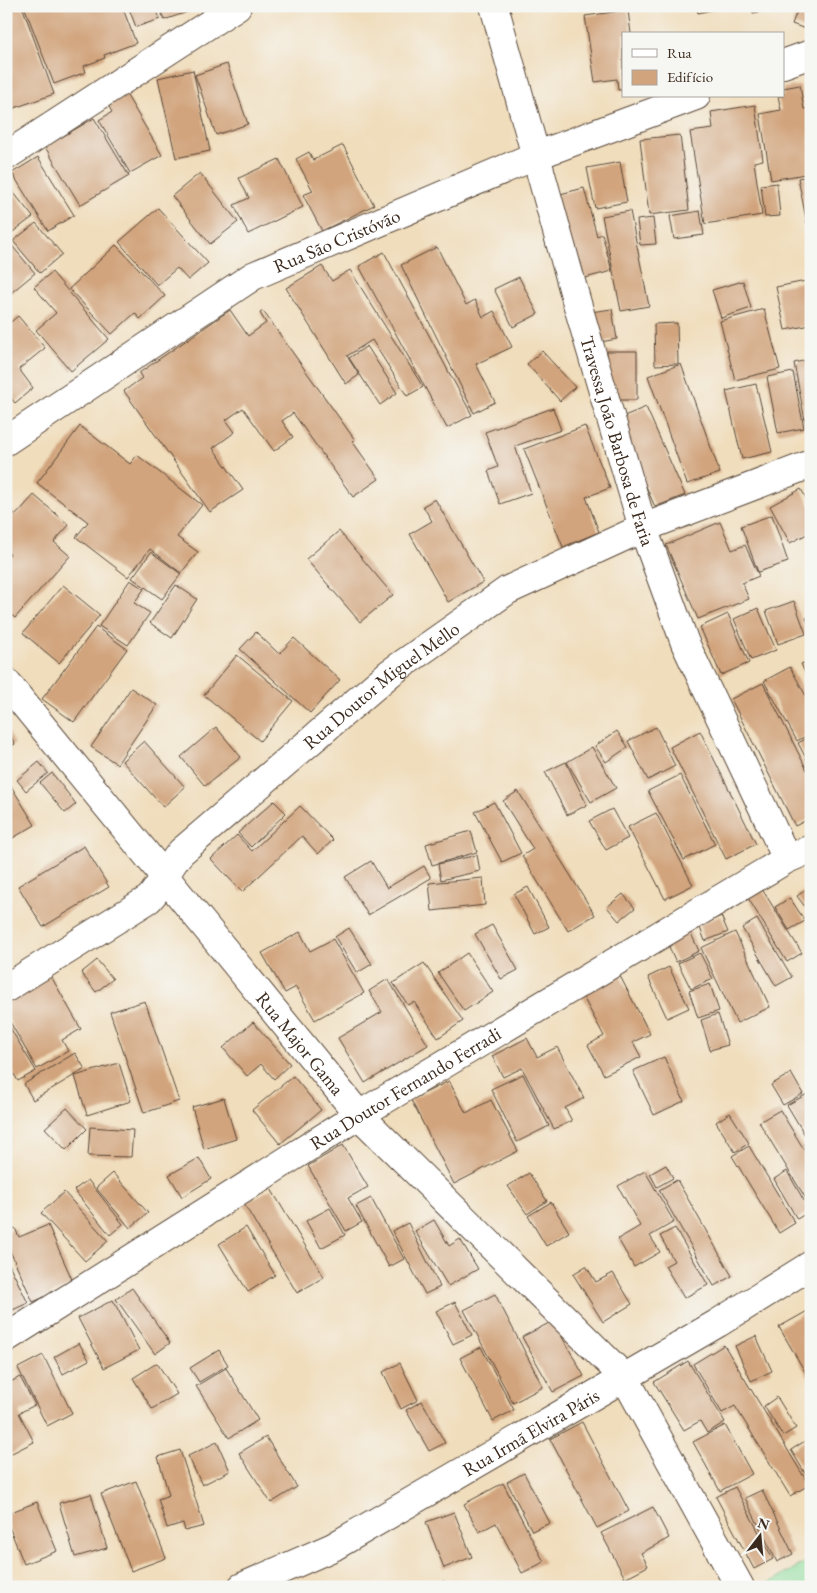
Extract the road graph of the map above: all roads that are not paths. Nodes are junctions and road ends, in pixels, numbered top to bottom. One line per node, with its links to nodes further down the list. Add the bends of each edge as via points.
1 (237, 6): 6 (street)
2 (494, 6): 7 (street, Travessa João Barbosa de Faria)
3 (811, 54): 4 (street)
4 (784, 64)
5 (691, 98): 7 (street, Rua São Cristóvão)
6 (6, 156)
7 (535, 156): 8 (street, Rua São Cristóvão, via 253,276); 10 (street, Travessa João Barbosa de Faria)
8 (6, 441)
9 (811, 464): 10 (street, Rua Doutor Miguel Mello)
10 (643, 528): 12 (street, Travessa João Barbosa de Faria, via 685,642); 13 (street, Rua Doutor Miguel Mello, via 508,590 390,673 181,852)
11 (6, 682): 13 (street, Rua Major Gama)
12 (799, 854): 15 (street, Rua Doutor Fernando Ferradi)
13 (165, 878): 14 (street, Rua Doutor Miguel Mello, via 149,899); 15 (street, Rua Major Gama)
14 (6, 988)
15 (359, 1115): 17 (street, Rua Doutor Fernando Ferradi); 18 (street, Rua Major Gama)
16 (811, 1265): 18 (street, Rua Irmã Elvira Páris)
17 (6, 1338)
18 (625, 1378): 19 (street, Rua Irmã Elvira Páris, via 333,1547); 20 (street, Rua Major Gama)
19 (242, 1587)
20 (740, 1587)

